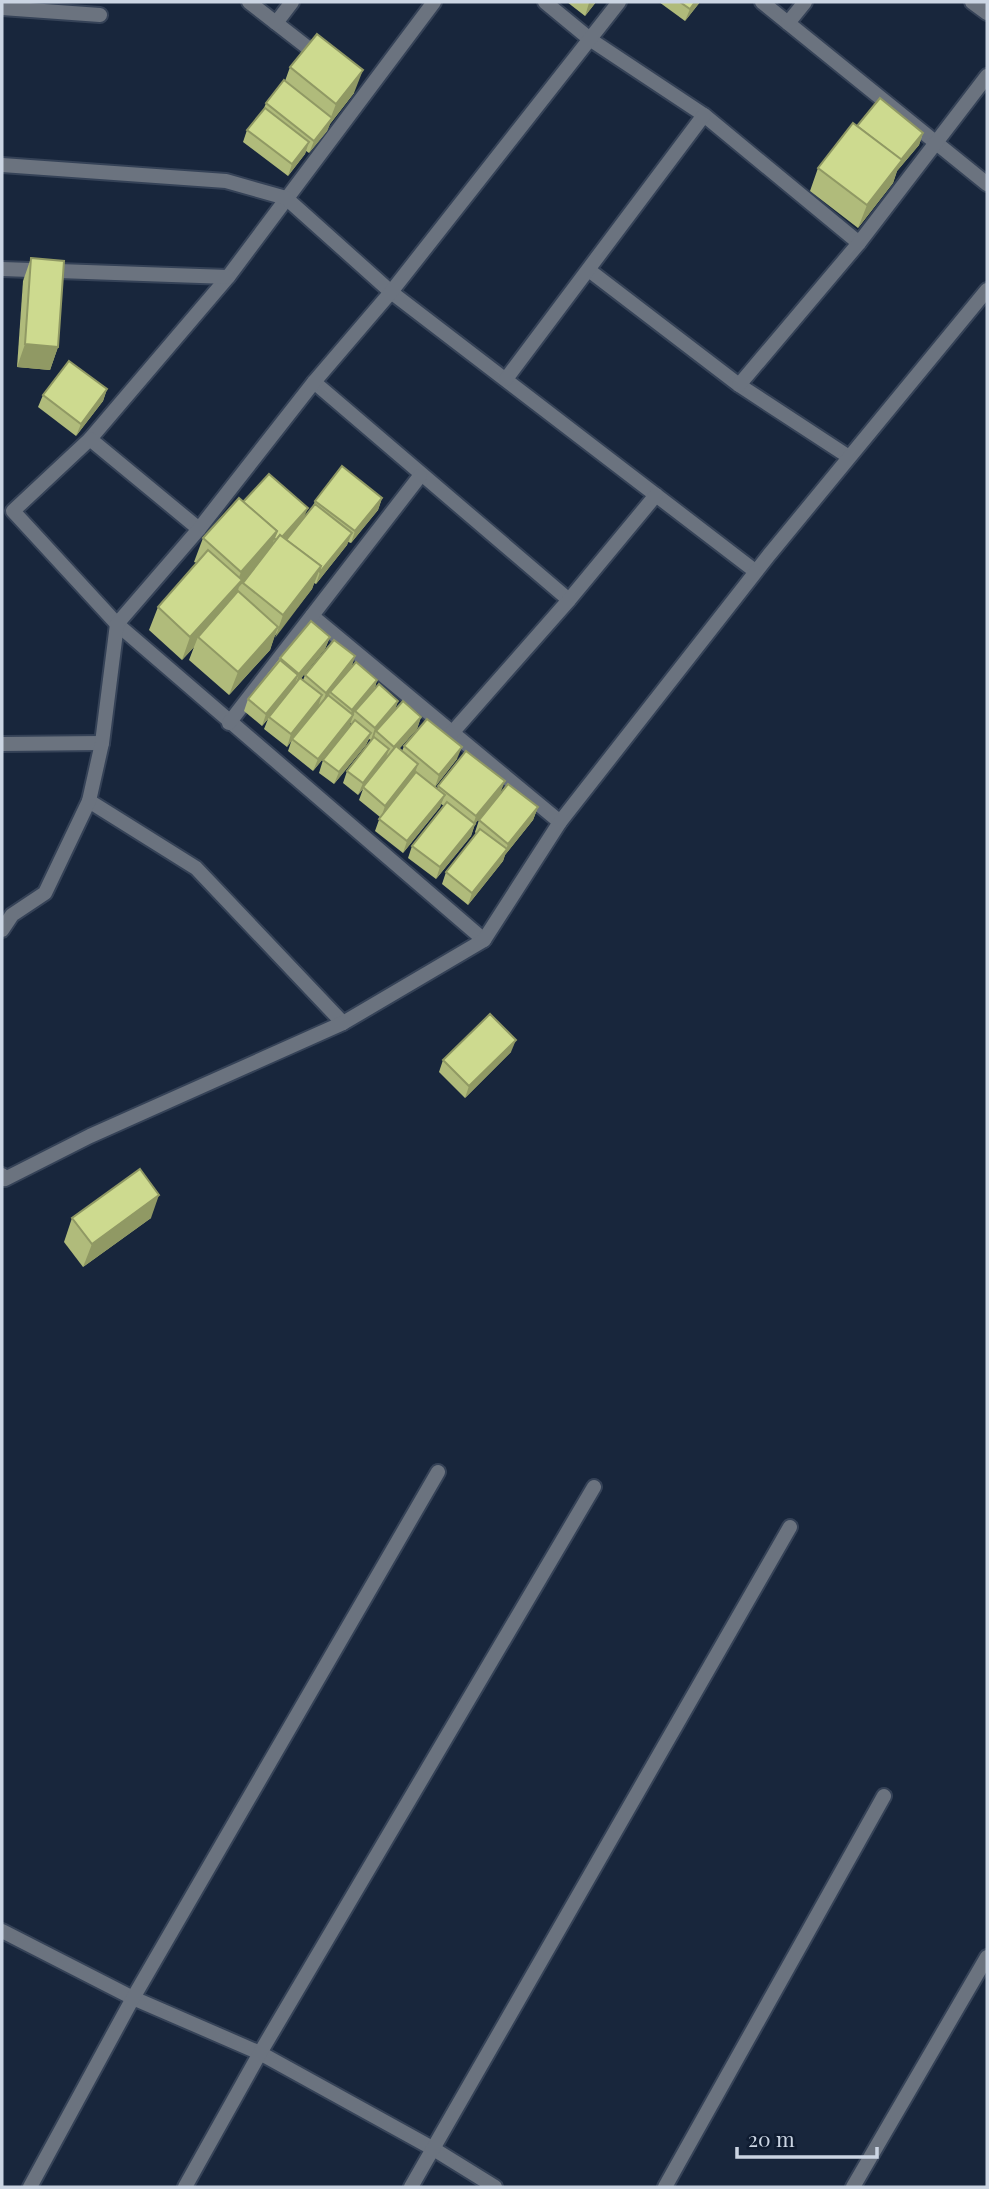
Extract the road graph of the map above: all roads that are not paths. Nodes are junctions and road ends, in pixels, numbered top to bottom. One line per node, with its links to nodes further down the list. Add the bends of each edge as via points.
1 (249, 2): 12 (street)
2 (292, 2): 12 (street)
3 (434, 2): 21 (street, via 361,90)
4 (545, 2): 14 (street)
5 (619, 2): 14 (street)
6 (762, 2): 13 (street)
7 (805, 2): 13 (street)
8 (972, 2): 10 (street)
9 (2, 8): 11 (street)
10 (987, 13)
11 (100, 15)
12 (276, 23): 15 (street)
13 (789, 23): 18 (street)
14 (591, 40): 17 (street); 27 (street)
15 (336, 70)
16 (987, 76): 18 (street)
17 (704, 115): 22 (street); 24 (street)
18 (935, 141): 20 (street); 22 (street)
19 (2, 165): 21 (street, via 226,181)
20 (987, 184)
21 (286, 198): 25 (street); 27 (street)
22 (859, 243): 30 (street)
23 (2, 268): 25 (street)
24 (590, 271): 28 (street); 30 (street)
25 (228, 277): 31 (street)
26 (987, 290): 32 (street)
27 (391, 292): 28 (street); 29 (street)
28 (506, 379): 34 (street)
29 (314, 382): 33 (street); 35 (street)
30 (739, 385): 32 (street)
31 (90, 439): 35 (street); 39 (street, via 13,510)
32 (849, 457): 36 (street)
33 (420, 476): 37 (street); 38 (street)
34 (656, 495): 36 (street); 37 (street)
35 (199, 529): 39 (street)
36 (755, 571): 45 (street)
37 (569, 600): 41 (street)
38 (312, 616): 40 (street); 41 (street)
39 (117, 624): 40 (street); 42 (street)
40 (229, 723): 48 (street)
41 (451, 734): 45 (street)
42 (102, 743): 43 (street); 44 (street)
43 (2, 744)
44 (89, 801): 46 (street, via 45,894); 49 (street, via 196,868)
45 (560, 821): 48 (street)
46 (7, 915): 47 (street)
47 (2, 930)
48 (484, 940): 49 (street)
49 (343, 1023): 50 (street, via 5,1179)
50 (2, 1175)
51 (438, 1472): 57 (street)
52 (594, 1488): 58 (street)
53 (790, 1527): 59 (street)
54 (884, 1796): 64 (street)
55 (2, 1931): 57 (street)
56 (987, 1957): 65 (street)
57 (133, 1998): 58 (street); 60 (street)
58 (260, 2053): 59 (street); 61 (street)
59 (432, 2148): 62 (street); 63 (street)
60 (30, 2187)
61 (185, 2187)
62 (411, 2187)
63 (495, 2187)
64 (665, 2187)
65 (853, 2187)

